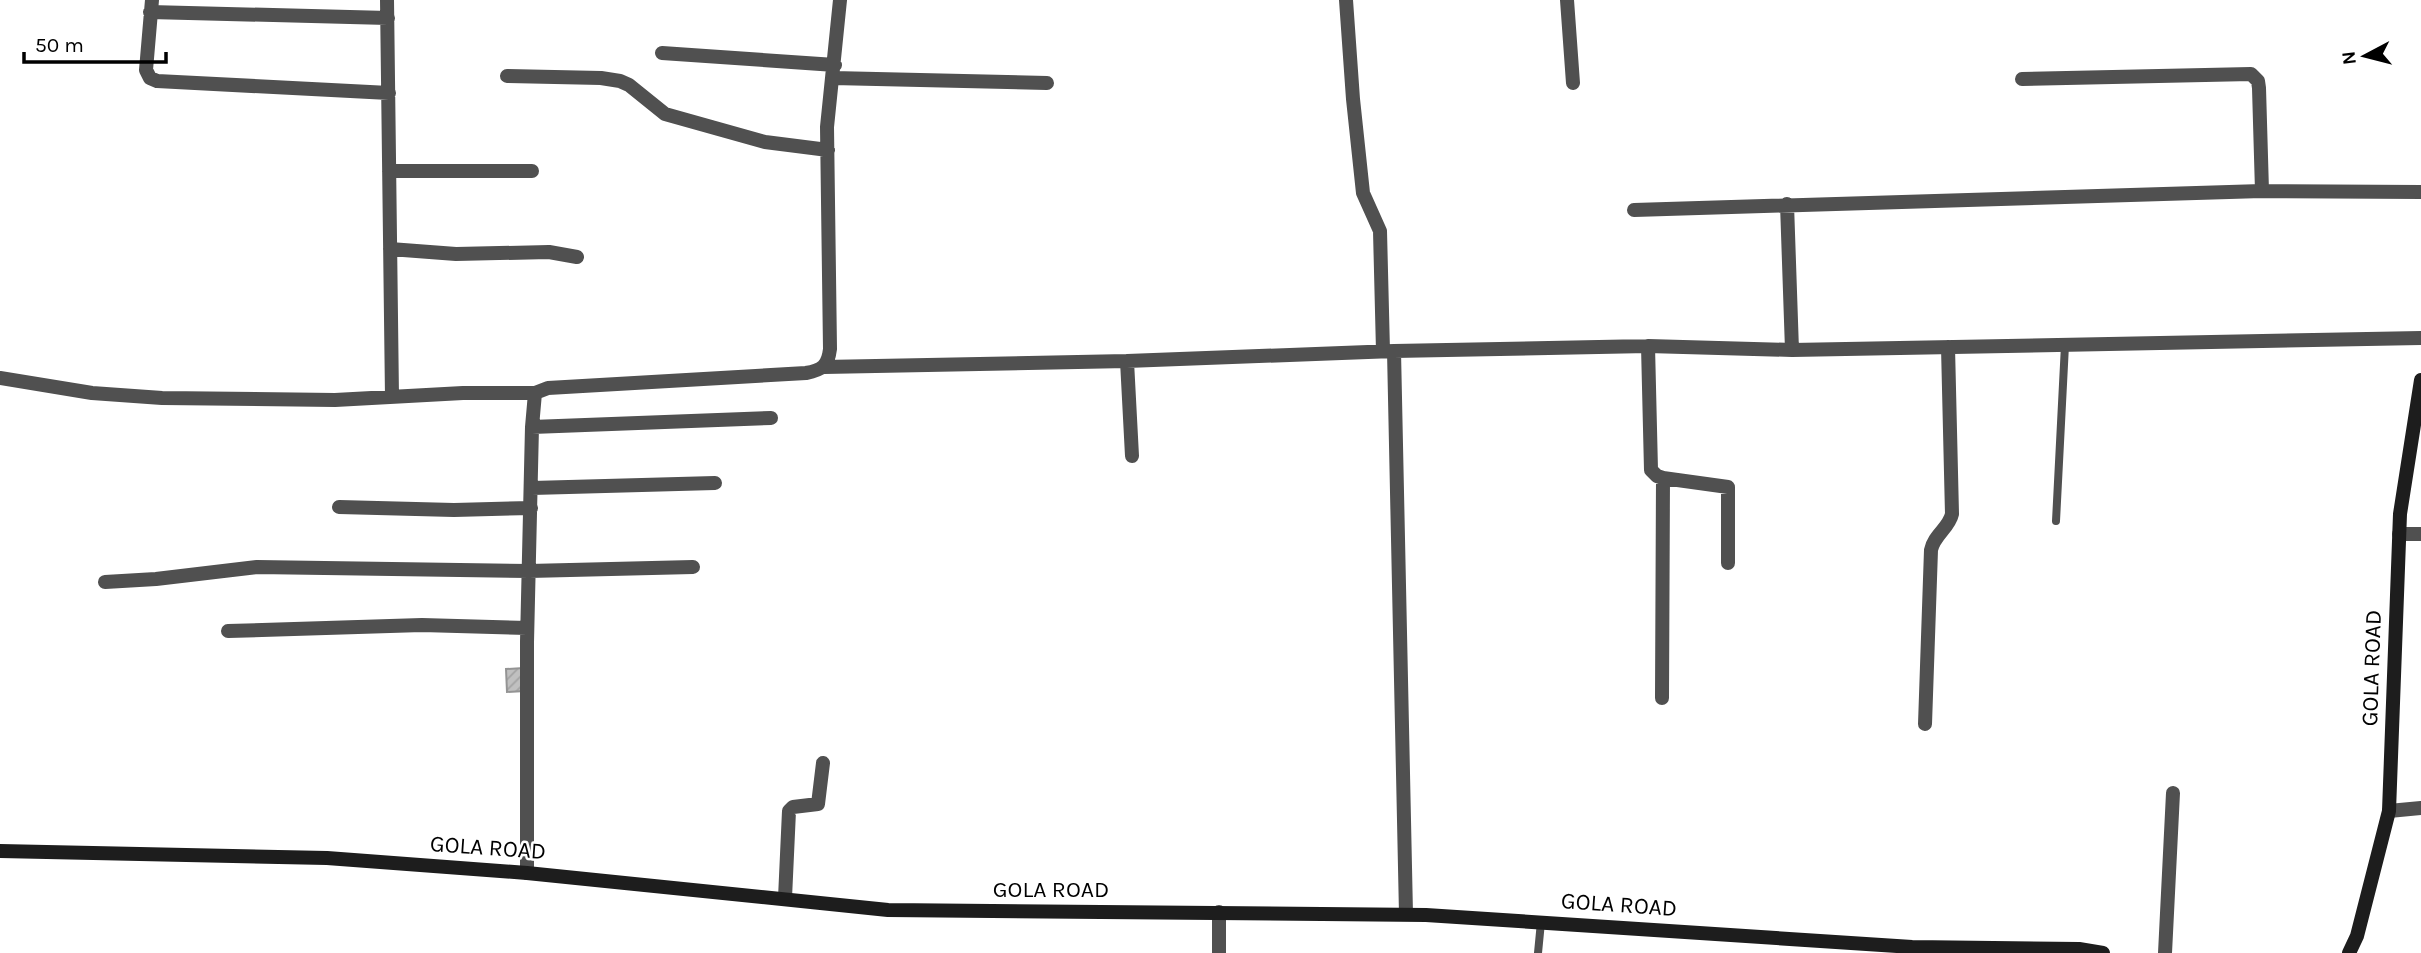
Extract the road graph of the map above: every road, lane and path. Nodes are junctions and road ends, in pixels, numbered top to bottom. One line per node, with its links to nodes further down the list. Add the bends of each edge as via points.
1 (387, 0): 6 (street)
2 (840, 0): 8 (street)
3 (1346, 0): 28 (street, via 1363,193 1380,231)
4 (1567, 0): 12 (street)
5 (151, 6): 6 (street); 13 (street, via 146,70 157,81)
6 (388, 18): 13 (street)
7 (662, 53): 8 (street)
8 (834, 72): 11 (street); 14 (street)
9 (507, 76): 14 (street, via 620,81 665,114 765,142)
10 (2022, 79): 17 (street, via 2251,74 2259,88)
11 (1047, 83)
12 (1573, 83)
13 (389, 93): 15 (street)
14 (828, 150): 30 (street, via 830,349)
15 (389, 171): 16 (street); 21 (street)
16 (532, 171)
17 (2262, 191): 18 (street); 19 (street)
18 (2421, 192)
19 (1787, 204): 20 (street); 27 (street)
20 (1634, 210)
21 (390, 249): 22 (street, via 456,254 549,252); 34 (street)
22 (577, 257)
23 (2421, 338): 24 (street)
24 (2065, 345): 26 (street); 43 (lane)
25 (1648, 346): 27 (street); 28 (street); 38 (street, via 1650,465)
26 (1948, 347): 27 (street); 53 (street, via 1952,514 1931,550)
27 (1792, 349)
28 (1389, 351): 29 (street); 62 (street)
29 (1127, 362): 30 (street); 37 (street)
30 (824, 367): 33 (street, via 806,373 573,386)
31 (0, 378): 34 (street, via 92,393 162,398)
32 (2421, 380): 44 (street, GOLA ROAD)
33 (535, 393): 34 (street); 36 (street)
34 (392, 397)
35 (771, 418): 36 (street)
36 (532, 427): 40 (street)
37 (1132, 456)
38 (1663, 478): 46 (street, via 1728,487); 52 (street)
39 (715, 483): 40 (street)
40 (532, 488): 42 (street)
41 (339, 507): 42 (street)
42 (531, 508): 48 (street)
43 (2056, 521)
44 (2399, 534): 45 (street); 57 (street, GOLA ROAD)
45 (2421, 534)
46 (1728, 563)
47 (693, 567): 48 (street)
48 (529, 570): 49 (street, via 270,567); 50 (street)
49 (105, 582)
50 (527, 628): 51 (street, via 422,625); 59 (street)
51 (228, 631)
52 (1662, 698)
53 (1925, 724)
54 (823, 763): 60 (street, via 818,804 789,811)
55 (2173, 793): 69 (street)
56 (2421, 808): 57 (street)
57 (2389, 811): 64 (street, GOLA ROAD)
58 (0, 851): 59 (street, GOLA ROAD, via 327,858)
59 (527, 873): 60 (street, GOLA ROAD)
60 (785, 898): 61 (street, GOLA ROAD, via 936,911)
61 (1219, 912): 62 (street, GOLA ROAD); 66 (street)
62 (1406, 914): 63 (street, GOLA ROAD)
63 (1541, 922): 65 (street, GOLA ROAD, via 1912,947); 67 (lane)
64 (2357, 936): 70 (street, GOLA ROAD); 71 (street)
65 (2079, 951): 68 (street, GOLA ROAD)
66 (1219, 953)
67 (1538, 953)
68 (2103, 953)
69 (2165, 953)
70 (2349, 953)
71 (2357, 953)

